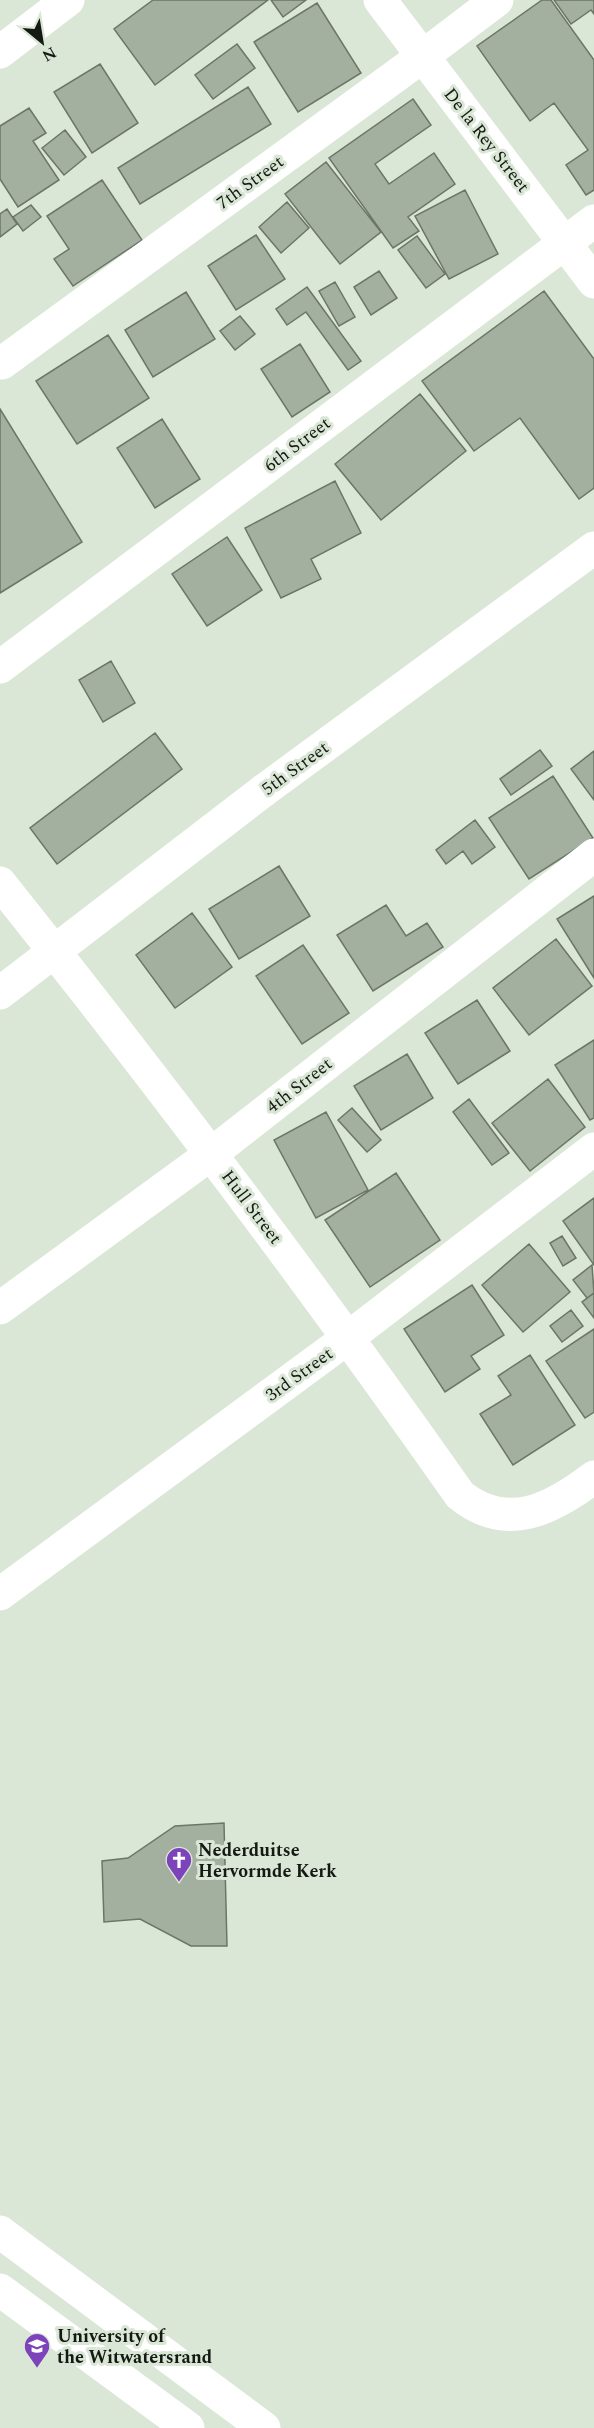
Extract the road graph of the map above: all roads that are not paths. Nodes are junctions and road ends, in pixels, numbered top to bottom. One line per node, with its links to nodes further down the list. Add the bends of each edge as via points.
1 (68, 0): 4 (street)
2 (380, 0): 5 (street, De la Rey Street)
3 (497, 0): 5 (street, 7th Street)
4 (0, 52)
5 (423, 57): 7 (street, De la Rey Street); 9 (street, 7th Street)
6 (594, 221): 7 (street, 6th Street)
7 (566, 242): 8 (street, De la Rey Street); 11 (street, 6th Street)
8 (594, 282)
9 (3, 363)
10 (594, 548): 14 (street, 5th Street, via 263,791)
11 (0, 667)
12 (594, 855): 17 (street, 4th Street)
13 (0, 883): 14 (street, Hull Street)
14 (55, 951): 15 (street, 5th Street); 17 (street, Hull Street)
15 (0, 993)
16 (594, 1149): 19 (street, 3rd Street)
17 (211, 1154): 18 (street, 4th Street); 19 (street, Hull Street)
18 (0, 1308)
19 (349, 1337): 20 (street, Hull Street, via 460,1495 470,1503 510,1516 529,1513); 21 (street, 3rd Street)
20 (594, 1477)
21 (0, 1594)
22 (0, 2232): 25 (street)
23 (0, 2290): 24 (street)
24 (188, 2428)
25 (264, 2428)

